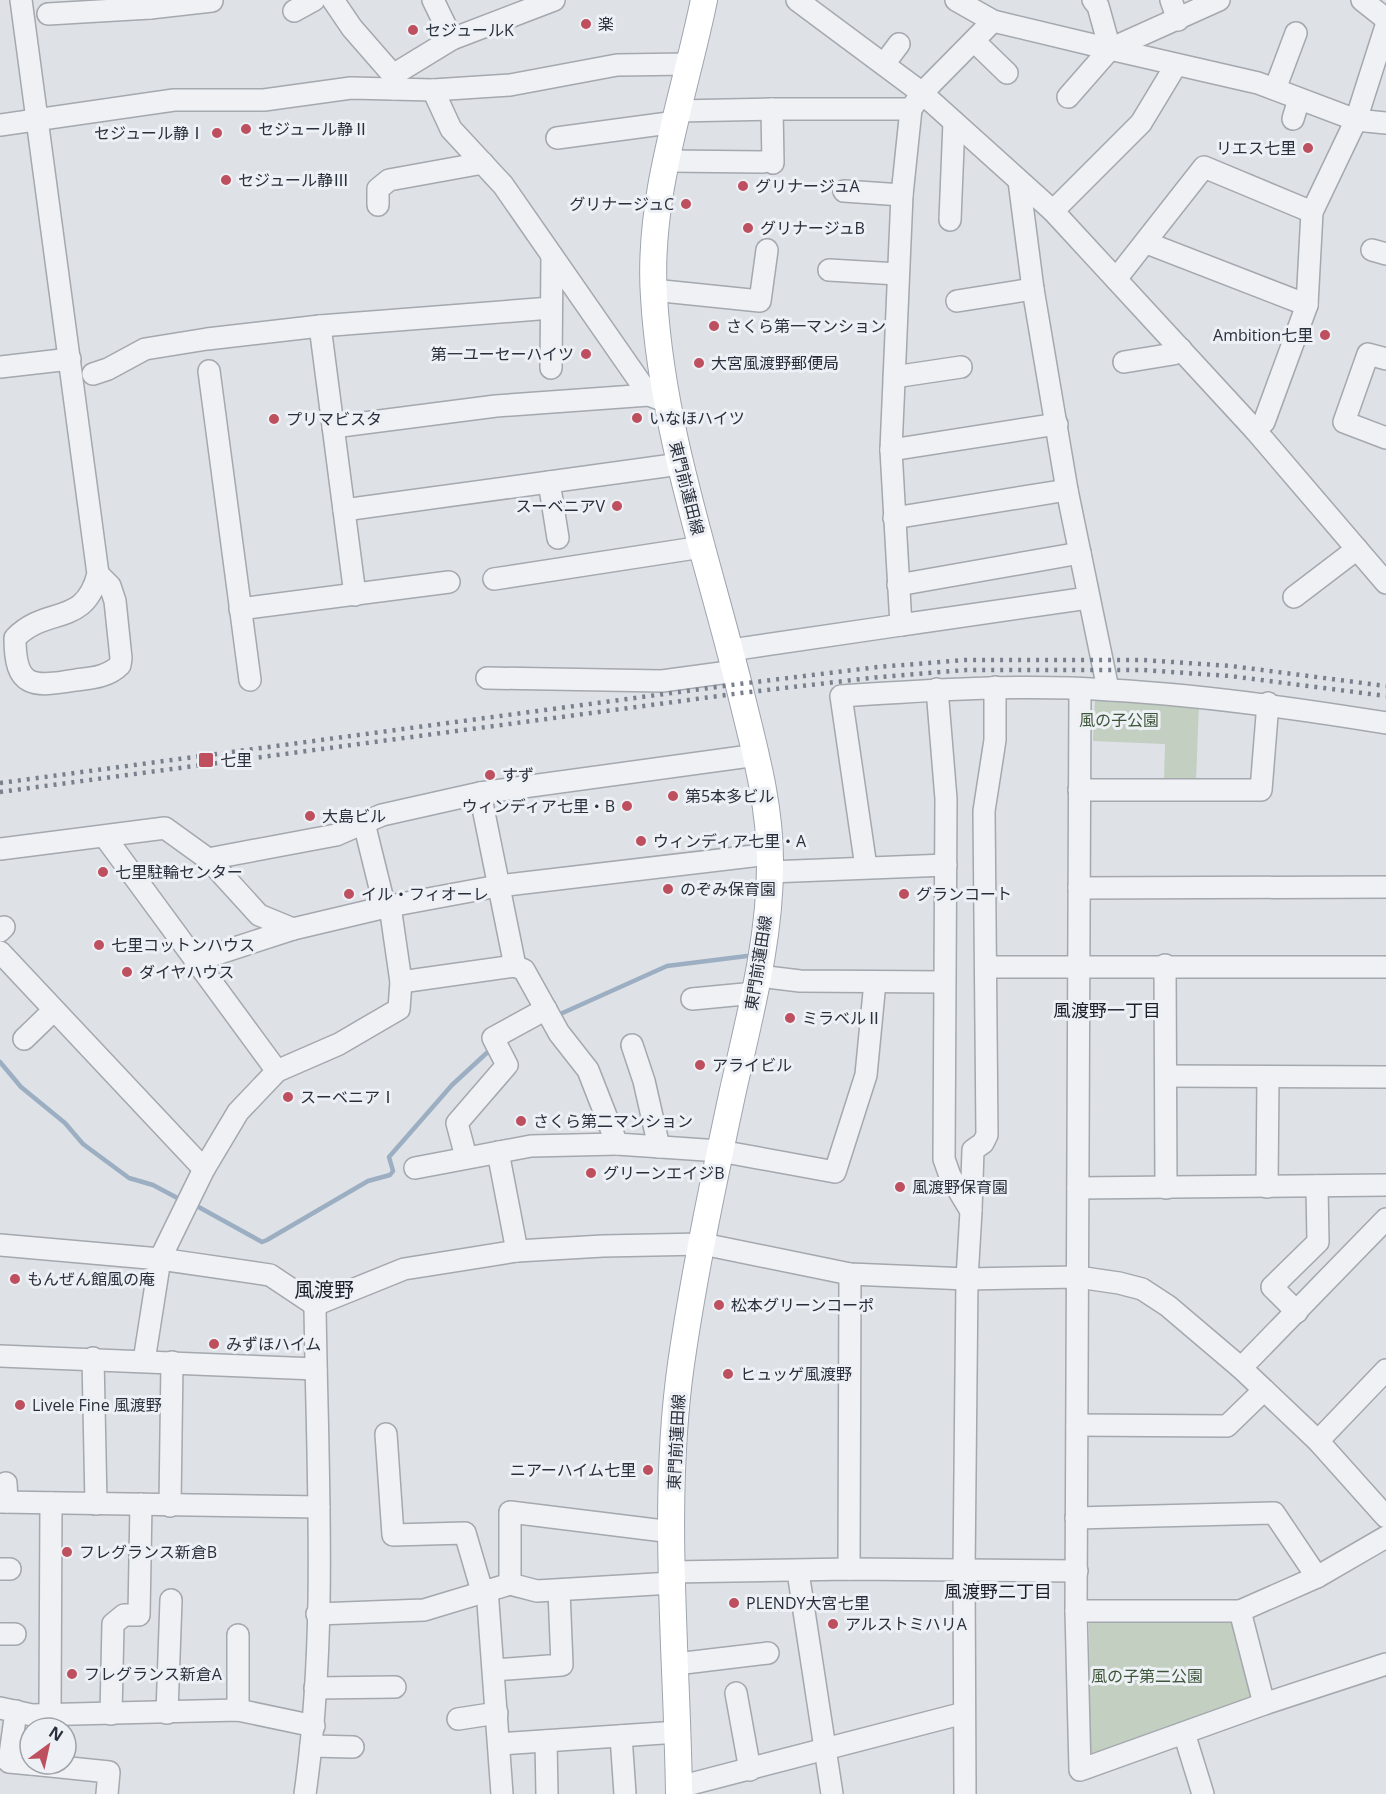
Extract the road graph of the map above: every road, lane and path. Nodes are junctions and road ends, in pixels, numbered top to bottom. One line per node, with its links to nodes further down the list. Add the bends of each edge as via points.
1 (21, 0): 38 (street)
2 (314, 0): 15 (street)
3 (333, 0): 30 (street)
4 (434, 0): 22 (street)
5 (555, 0): 22 (street)
6 (704, 0): 26 (main road, 東門前蓮田線)
7 (797, 0): 27 (street)
8 (1093, 0): 25 (street)
9 (1171, 0): 18 (street)
10 (1220, 0): 18 (street)
11 (1362, 0): 17 (street)
12 (212, 1): 14 (street)
13 (965, 2): 19 (street)
14 (150, 4): 16 (street)
15 (294, 12)
16 (48, 14)
17 (1386, 19)
18 (1178, 20): 25 (street)
19 (993, 21): 23 (street); 25 (street)
20 (1386, 26): 37 (street)
21 (1296, 33): 31 (street)
22 (452, 39): 30 (street)
23 (974, 41): 29 (street); 34 (street)
24 (899, 44): 27 (street)
25 (1110, 49): 28 (street); 33 (street)
26 (689, 64): 32 (street, via 616,64 510,85); 36 (main road, 東門前蓮田線)
27 (884, 64): 34 (street)
28 (1176, 65): 31 (street); 49 (street, via 1141,123)
29 (1007, 73)
30 (393, 82): 32 (street); 38 (street, via 264,100 174,100)
31 (1275, 89): 37 (street, via 1296,109)
32 (433, 90): 44 (street, via 451,129)
33 (1068, 97)
34 (916, 101): 35 (street); 39 (street); 47 (street)
35 (772, 109): 36 (street); 43 (street, via 768,163)
36 (677, 116): 42 (street); 43 (main road, 東門前蓮田線)
37 (1356, 120): 40 (street); 50 (street)
38 (37, 121): 41 (street); 65 (street)
39 (954, 122): 45 (street); 51 (street)
40 (1386, 123)
41 (0, 125)
42 (557, 138)
43 (667, 160): 59 (main road, 東門前蓮田線, via 656,222)
44 (483, 163): 48 (street, via 389,180 378,189); 54 (street)
45 (1019, 181): 49 (street); 58 (street)
46 (844, 191): 47 (street)
47 (902, 195): 56 (street)
48 (378, 205)
49 (1053, 211): 57 (street)
50 (1312, 212): 52 (street, via 1204,167); 61 (street)
51 (950, 220)
52 (1147, 243): 57 (street); 61 (street)
53 (767, 250): 59 (street, via 760,301)
54 (552, 256): 62 (street); 74 (street)
55 (829, 270): 56 (street)
56 (898, 274): 73 (street)
57 (1116, 279): 64 (street)
58 (1033, 289): 60 (street); 75 (street)
59 (653, 290): 74 (main road, 東門前蓮田線)
60 (957, 301)
61 (1307, 305): 77 (street, via 1264,422)
62 (550, 308): 63 (street); 70 (street)
63 (320, 326): 72 (street, via 145,349); 76 (street)
64 (1181, 349): 67 (street, via 1173,354); 77 (street)
65 (70, 359): 69 (street); 89 (street)
66 (1386, 359): 78 (street, via 1368,354 1344,422)
67 (1124, 362)
68 (961, 367): 73 (street)
69 (0, 368)
70 (551, 368)
71 (209, 371): 97 (street)
72 (93, 374)
73 (894, 377): 79 (street)
74 (658, 399): 76 (street, via 495,406); 80 (main road, 東門前蓮田線)
75 (1057, 424): 79 (street); 82 (street)
76 (333, 428): 83 (street)
77 (1255, 430): 87 (street)
78 (1386, 438)
79 (891, 450): 84 (street)
80 (680, 464): 81 (street); 86 (main road, 東門前蓮田線)
81 (549, 482): 83 (street); 85 (street)
82 (1068, 490): 84 (street); 88 (street)
83 (344, 510): 94 (street)
84 (894, 518): 93 (street)
85 (558, 538)
86 (702, 547): 90 (street); 99 (main road, 東門前蓮田線)
87 (1357, 549): 92 (street); 95 (street)
88 (1080, 553): 93 (street); 96 (street)
89 (98, 574): 89 (street, via 110,586 115,601 120,665 105,675 42,686 23,676 15,660 15,638 39,620 78,608 93,591)
90 (494, 579)
91 (449, 582): 94 (street)
92 (1386, 583)
93 (898, 585): 98 (street)
94 (355, 595): 97 (street)
95 (1294, 597)
96 (1088, 598): 98 (street); 105 (street)
97 (240, 609): 101 (street)
98 (901, 625): 99 (street)
99 (734, 660): 100 (street, via 662,681); 108 (main road, 東門前蓮田線)
100 (487, 678)
101 (250, 680)
102 (994, 687): 103 (street); 104 (street); 128 (street, via 995,740 984,811)
103 (937, 689): 116 (street, via 946,799); 117 (street, via 841,696)
104 (1080, 689): 105 (street); 109 (street)
105 (1108, 689): 106 (street)
106 (1268, 704): 107 (street); 109 (street, via 1261,790)
107 (1386, 723)
108 (757, 755): 110 (street); 115 (main road, 東門前蓮田線)
109 (1079, 790): 120 (street)
110 (480, 793): 111 (street, via 382,815); 118 (street)
111 (364, 823): 114 (street, via 336,835); 121 (street)
112 (105, 837): 113 (street); 114 (street, via 165,828); 124 (street)
113 (0, 849)
114 (208, 859): 122 (street, via 259,915)
115 (770, 863): 117 (street); 118 (street); 133 (main road, 東門前蓮田線)
116 (946, 865): 117 (street); 132 (street)
117 (866, 867)
118 (498, 886): 121 (street); 126 (street)
119 (1386, 887): 120 (street)
120 (1079, 888): 127 (street)
121 (387, 907): 122 (street); 130 (street)
122 (292, 929): 124 (street)
123 (2, 958): 136 (street)
124 (195, 961): 139 (street)
125 (1165, 965): 127 (street); 129 (street); 140 (street)
126 (515, 966): 130 (street); 135 (street, via 524,970)
127 (1079, 966): 128 (street); 155 (street)
128 (986, 967): 146 (street, via 987,1135)
129 (1386, 967)
130 (401, 982): 139 (street, via 399,1009 339,1044)
131 (875, 982): 132 (street); 133 (street); 147 (street, via 866,1075 835,1172)
132 (944, 982): 143 (street)
133 (757, 985): 134 (street); 147 (main road, 東門前蓮田線)
134 (692, 999)
135 (546, 1009): 144 (street, via 559,1034 588,1070); 149 (street, via 493,1038 507,1065 457,1124)
136 (54, 1010): 137 (street); 151 (street)
137 (24, 1039)
138 (632, 1045): 145 (street)
139 (277, 1071): 151 (street, via 238,1112)
140 (1166, 1076): 141 (street); 156 (street)
141 (1268, 1077): 142 (street); 154 (street)
142 (1386, 1077)
143 (944, 1143): 146 (street, via 961,1151); 157 (street, via 950,1176)
144 (617, 1144): 145 (street); 148 (street, via 531,1146)
145 (659, 1147): 147 (street)
146 (973, 1150): 157 (street)
147 (720, 1151): 159 (main road, 東門前蓮田線)
148 (498, 1152): 149 (street); 161 (street)
149 (466, 1157): 150 (street)
150 (415, 1168)
151 (204, 1169): 162 (street)
152 (1386, 1185): 153 (street)
153 (1317, 1186): 154 (street); 167 (street, via 1318,1242 1272,1287)
154 (1267, 1187): 156 (street)
155 (1078, 1188): 156 (street); 164 (street)
156 (1166, 1188)
157 (970, 1211): 165 (street)
158 (1386, 1219): 167 (street)
159 (703, 1244): 161 (street); 163 (street); 187 (main road, 東門前蓮田線, via 676,1402)
160 (0, 1245): 162 (street)
161 (517, 1251): 166 (street, via 404,1269)
162 (160, 1259): 166 (street, via 270,1275); 170 (street)
163 (850, 1274): 165 (street); 189 (street)
164 (1078, 1277): 165 (street); 172 (street, via 1142,1289); 176 (street)
165 (967, 1279): 190 (street)
166 (315, 1305): 173 (street)
167 (1297, 1312): 172 (street)
168 (0, 1356): 169 (street)
169 (93, 1358): 170 (street); 181 (street)
170 (144, 1361): 171 (street)
171 (172, 1362): 173 (street); 183 (street)
172 (1241, 1368): 175 (street)
173 (316, 1369): 184 (street)
174 (1386, 1370): 178 (street)
175 (1264, 1390): 176 (street, via 1227,1426); 178 (street)
176 (1077, 1425): 186 (street)
177 (386, 1434): 196 (street, via 393,1535 465,1533)
178 (1318, 1441): 185 (street)
179 (4, 1496): 180 (street)
180 (51, 1503): 181 (street); 216 (street)
181 (96, 1504): 182 (street)
182 (141, 1504): 183 (street); 217 (street, via 139,1615 124,1615 113,1624)
183 (170, 1506): 184 (street)
184 (319, 1507): 201 (street)
185 (1386, 1517)
186 (1077, 1518): 191 (street); 193 (street, via 1274,1513)
187 (672, 1532): 194 (main road, 東門前蓮田線); 195 (street, via 510,1512)
188 (1386, 1537): 193 (street)
189 (849, 1569): 190 (street); 192 (street)
190 (964, 1571): 191 (street); 215 (street)
191 (1077, 1571): 199 (street)
192 (798, 1572): 194 (street); 226 (street)
193 (1317, 1577): 200 (street)
194 (672, 1578): 197 (street); 204 (main road, 東門前蓮田線)
195 (510, 1584): 196 (street); 197 (street, via 537,1592)
196 (484, 1590): 201 (street, via 424,1610); 206 (street)
197 (559, 1591): 206 (street, via 562,1665)
198 (171, 1600): 213 (street)
199 (1076, 1611): 200 (street); 220 (street, via 1080,1770)
200 (1240, 1611): 210 (street)
201 (316, 1614): 208 (street)
202 (238, 1635): 212 (street)
203 (768, 1653): 204 (street)
204 (676, 1664): 219 (main road, 東門前蓮田線)
205 (1386, 1664): 210 (street)
206 (494, 1670): 214 (street)
207 (395, 1687): 208 (street)
208 (315, 1688): 221 (street)
209 (736, 1693): 229 (street)
210 (1264, 1704): 220 (street)
211 (8, 1709): 216 (street); 227 (street, via 9,1762)
212 (238, 1710): 213 (street); 221 (street)
213 (167, 1713): 217 (street)
214 (497, 1713): 218 (street); 224 (street)
215 (964, 1713): 226 (street); 237 (street)
216 (50, 1714): 217 (street)
217 (111, 1714)
218 (458, 1719)
219 (678, 1732): 222 (street); 230 (main road, 東門前蓮田線)
220 (1184, 1733): 238 (street)
221 (313, 1736): 225 (street); 232 (street)
222 (621, 1736): 223 (street); 235 (street)
223 (546, 1740): 224 (street); 234 (street)
224 (499, 1744): 233 (street)
225 (353, 1747)
226 (826, 1748): 229 (street); 236 (street)
227 (18, 1763)
228 (78, 1769): 231 (street, via 109,1772)
229 (750, 1770): 230 (street)
230 (679, 1791)
231 (107, 1794)
232 (304, 1794)
233 (502, 1794)
234 (548, 1794)
235 (625, 1794)
236 (832, 1794)
237 (965, 1794)
238 (1203, 1794)

